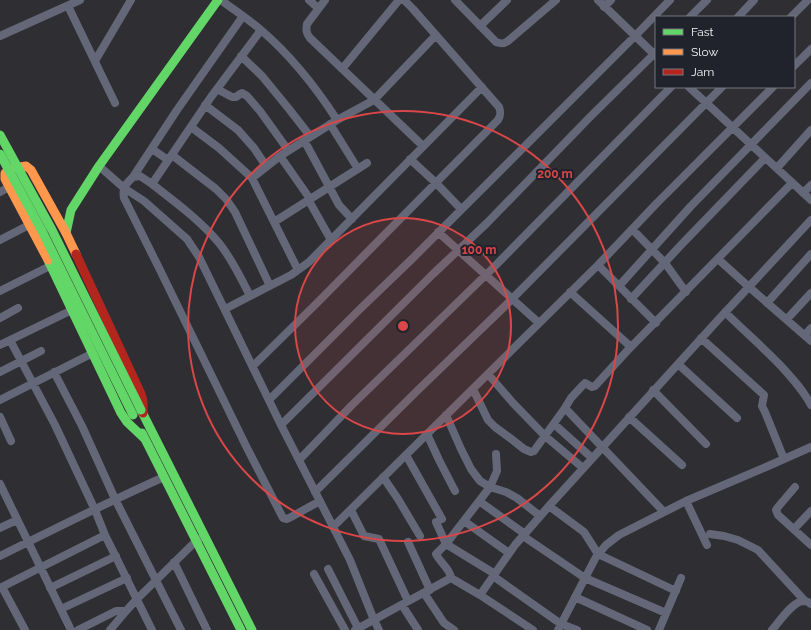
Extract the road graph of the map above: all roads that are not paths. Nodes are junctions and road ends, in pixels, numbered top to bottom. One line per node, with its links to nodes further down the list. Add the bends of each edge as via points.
1 (131, 0): 32 (street)
2 (218, 0): 62 (main road)
3 (221, 0): 20 (street)
4 (309, 0): 19 (street)
5 (325, 0): 19 (street)
6 (399, 0): 34 (street)
7 (404, 0): 26 (street)
8 (455, 0): 24 (street)
9 (507, 0): 24 (street)
10 (556, 0): 24 (street, via 505,43 496,42)
11 (598, 0): 18 (street)
12 (611, 0): 18 (street)
13 (670, 0): 28 (street)
14 (707, 0): 21 (street)
15 (754, 0): 22 (street)
16 (808, 0): 23 (street)
17 (73, 2): 27 (street); 32 (street)
18 (604, 7): 28 (street)
19 (318, 8): 34 (street, via 307,24 307,34)
20 (243, 16): 25 (street); 54 (street)
21 (691, 16)
22 (739, 16)
23 (792, 16)
24 (480, 26)
25 (261, 30): 31 (street); 46 (street, via 285,53 322,97)
26 (436, 34): 36 (street); 42 (street)
27 (0, 36)
28 (635, 36): 30 (street); 81 (street)
29 (811, 48): 33 (street)
30 (655, 54): 92 (street)
31 (241, 56): 41 (street); 51 (street, via 262,76 289,109)
32 (95, 61): 43 (street)
33 (795, 65)
34 (342, 69): 42 (street)
35 (811, 83): 52 (street)
36 (482, 87): 53 (street); 70 (street, via 499,107 500,116)
37 (670, 88): 100 (street)
38 (690, 88): 44 (street)
39 (721, 88): 44 (street)
40 (772, 88): 48 (street)
41 (217, 89): 45 (street); 55 (street, via 232,97 242,93 247,96)
42 (374, 100): 46 (street); 53 (street)
43 (114, 103)
44 (706, 103): 48 (street); 109 (street)
45 (205, 105): 47 (street); 63 (street, via 238,130)
46 (333, 122): 51 (street); 65 (street)
47 (191, 127): 58 (street); 68 (street)
48 (733, 127): 52 (street); 87 (street)
49 (0, 135): 142 (main road, bridge, via 52,230)
50 (809, 135): 64 (street)
51 (307, 138): 55 (street); 75 (street)
52 (751, 144): 59 (street); 93 (street)
53 (423, 146): 60 (street)
54 (152, 149): 58 (street); 67 (street)
55 (288, 150): 57 (street)
56 (0, 154): 142 (main road, bridge, via 42,231 97,343)
57 (280, 156): 63 (street); 79 (street, via 308,196)
58 (170, 158): 72 (street); 101 (street, via 216,189 226,199 235,212)
59 (765, 158): 64 (street); 96 (street)
60 (410, 159): 70 (street); 83 (street)
61 (367, 163): 65 (street)
62 (99, 166): 74 (street); 82 (main road)
63 (266, 166): 68 (street)
64 (777, 168): 71 (street)
65 (358, 169): 75 (street)
66 (0, 170): 69 (street)
67 (133, 177): 72 (street, via 140,176); 74 (street)
68 (252, 178): 85 (street)
69 (7, 183): 76 (street); 80 (main road, via 5,173 26,166 31,170); 86 (main road)
70 (436, 183): 81 (street); 131 (street)
71 (792, 183): 77 (street); 95 (street)
72 (152, 184): 108 (street, via 178,204 219,243)
73 (811, 185): 77 (street)
74 (124, 188): 113 (street, via 144,201 187,239); 172 (street, via 124,198 283,518 287,519)
75 (329, 188): 79 (street); 83 (street, via 339,205)
76 (0, 192)
77 (804, 193): 78 (street)
78 (811, 200)
79 (308, 201): 85 (street); 91 (street)
80 (49, 202): 82 (main road); 89 (main road)
81 (461, 209): 88 (street)
82 (71, 210): 89 (main road)
83 (352, 219): 91 (street)
84 (811, 220): 103 (street)
85 (274, 222): 99 (street)
86 (30, 225): 90 (street); 98 (main road)
87 (632, 229): 93 (street); 97 (street)
88 (438, 232): 92 (street); 139 (street)
89 (66, 233): 142 (main road, via 141,394 143,401)
90 (0, 240)
91 (331, 240): 99 (street)
92 (458, 250): 100 (street); 148 (street)
93 (652, 250): 96 (street); 102 (street)
94 (811, 254): 111 (street)
95 (718, 259): 103 (street); 106 (street)
96 (665, 262): 106 (street); 110 (street)
97 (598, 265): 102 (street); 105 (street)
98 (50, 266): 104 (street); 114 (main road)
99 (298, 270): 101 (street)
100 (486, 275): 109 (street); 159 (street)
101 (270, 286): 108 (street)
102 (618, 286): 110 (street)
103 (749, 287): 111 (street); 115 (street)
104 (0, 291)
105 (570, 292): 118 (street); 126 (street)
106 (686, 292): 119 (street)
107 (811, 293): 117 (street)
108 (250, 296): 113 (street)
109 (512, 299): 118 (street); 169 (street)
110 (631, 299): 119 (street)
111 (767, 303): 117 (street)
112 (18, 308): 116 (street)
113 (225, 309): 131 (street)
114 (72, 310): 123 (street); 128 (main road)
115 (725, 312): 122 (street); 140 (street, via 795,381)
116 (0, 318)
117 (787, 319): 121 (street)
118 (539, 323): 134 (street)
119 (656, 323): 126 (street)
120 (811, 328): 121 (street)
121 (804, 335): 124 (street)
122 (701, 338): 130 (street); 160 (street, via 764,395 762,406)
123 (10, 340): 125 (street); 129 (street)
124 (811, 341)
125 (0, 345)
126 (631, 347): 141 (street, via 594,387 587,383 583,384)
127 (41, 351): 129 (street)
128 (93, 353): 133 (street); 151 (main road, via 121,413)
129 (21, 361): 132 (street); 135 (street)
130 (678, 364): 137 (street); 146 (street)
131 (253, 366): 139 (street)
132 (0, 372)
133 (54, 372): 135 (street); 171 (street)
134 (488, 374): 136 (street); 150 (street)
135 (33, 383): 138 (street); 176 (street)
136 (473, 389): 143 (street); 150 (street, via 488,420 524,449 534,452)
137 (653, 390): 144 (street); 153 (street)
138 (0, 400)
139 (269, 400): 148 (street)
140 (811, 405)
141 (564, 408): 147 (street); 154 (street)
142 (139, 413): 151 (main road); 189 (main road)
143 (446, 415): 149 (street); 166 (street, via 471,470 480,481)
144 (629, 417): 154 (street); 161 (street)
145 (0, 418): 152 (street)
146 (737, 418)
147 (554, 424): 150 (street); 158 (street)
148 (281, 425): 159 (street)
149 (427, 434): 157 (street); 168 (street)
150 (545, 436): 162 (street)
151 (145, 439): 163 (main road)
152 (11, 441)
153 (706, 444)
154 (602, 446): 158 (street); 179 (street)
155 (811, 447): 160 (street)
156 (496, 454): 166 (street, via 497,471)
157 (406, 455): 164 (street); 195 (street, via 439,520)
158 (592, 458): 162 (street)
159 (299, 460): 169 (street)
160 (784, 460): 174 (street)
161 (682, 465)
162 (583, 468): 175 (street)
163 (164, 477): 171 (street); 192 (main road)
164 (383, 477): 177 (street); 190 (street)
165 (0, 484): 170 (street)
166 (490, 487): 173 (street); 180 (street, via 517,498)
167 (795, 487): 185 (street, via 776,510)
168 (455, 491)
169 (315, 492): 172 (street)
170 (3, 499): 181 (street)
171 (115, 499): 176 (street); 210 (street)
172 (320, 501): 183 (street)
173 (479, 501): 182 (street); 188 (street)
174 (686, 501): 179 (street); 196 (street)
175 (549, 506): 180 (street); 198 (street, via 584,532)
176 (95, 510): 187 (street); 193 (street)
177 (351, 510): 183 (street); 219 (street, via 364,536 379,539)
178 (811, 511): 185 (street)
179 (664, 512): 198 (street, via 619,535)
180 (540, 516): 188 (street)
181 (17, 520): 184 (street); 193 (street)
182 (464, 521): 195 (street); 197 (street)
183 (333, 527): 223 (street, via 350,560)
184 (0, 528)
185 (794, 529): 191 (street)
186 (710, 534): 218 (street, via 738,540 758,550)
187 (106, 535): 200 (street); 202 (street)
188 (524, 535): 197 (street); 208 (street)
189 (205, 536): 192 (street); 236 (main road)
190 (420, 536)
191 (809, 539)
192 (196, 541): 201 (street); 235 (main road)
193 (29, 542): 199 (street); 202 (street)
194 (408, 542): 213 (street)
195 (446, 544): 205 (street); 207 (street, via 436,556 449,571)
196 (707, 546)
197 (509, 553): 205 (street)
198 (598, 554): 208 (street); 214 (street)
199 (0, 556)
200 (116, 556): 206 (street); 212 (street)
201 (174, 562): 210 (street); 234 (street)
202 (40, 568): 211 (street); 212 (street)
203 (328, 569): 226 (street)
204 (314, 574): 237 (street)
205 (494, 575): 215 (street); 225 (street)
206 (127, 578): 217 (street); 220 (street)
207 (451, 578): 213 (street); 215 (street)
208 (585, 578): 216 (street); 222 (street)
209 (681, 578): 214 (street)
210 (156, 580): 217 (street); 233 (street)
211 (1, 587): 227 (street)
212 (50, 588): 220 (street)
213 (427, 591): 219 (street); 240 (street, via 444,623)
214 (676, 591): 222 (street)
215 (480, 595): 241 (street)
216 (575, 597): 225 (street); 243 (street)
217 (137, 599): 221 (street); 232 (street)
218 (808, 602): 245 (street, via 797,602)
219 (405, 603): 223 (street); 239 (street)
220 (61, 610): 228 (street)
221 (126, 611): 224 (street); 229 (street, via 116,611)
222 (666, 613): 244 (street)
223 (374, 620): 226 (street); 238 (street)
224 (116, 622): 230 (street); 231 (street)
225 (560, 627): 242 (street)
226 (357, 629)
227 (24, 630)
228 (71, 630)
229 (78, 630)
230 (110, 630)
231 (120, 630)
232 (152, 630)
233 (181, 630)
234 (207, 630)
235 (241, 630)
236 (252, 630)
237 (345, 630)
238 (379, 630)
239 (418, 630)
240 (454, 630)
241 (533, 630)
242 (577, 630)
243 (647, 630)
244 (659, 630)
245 (772, 630)

